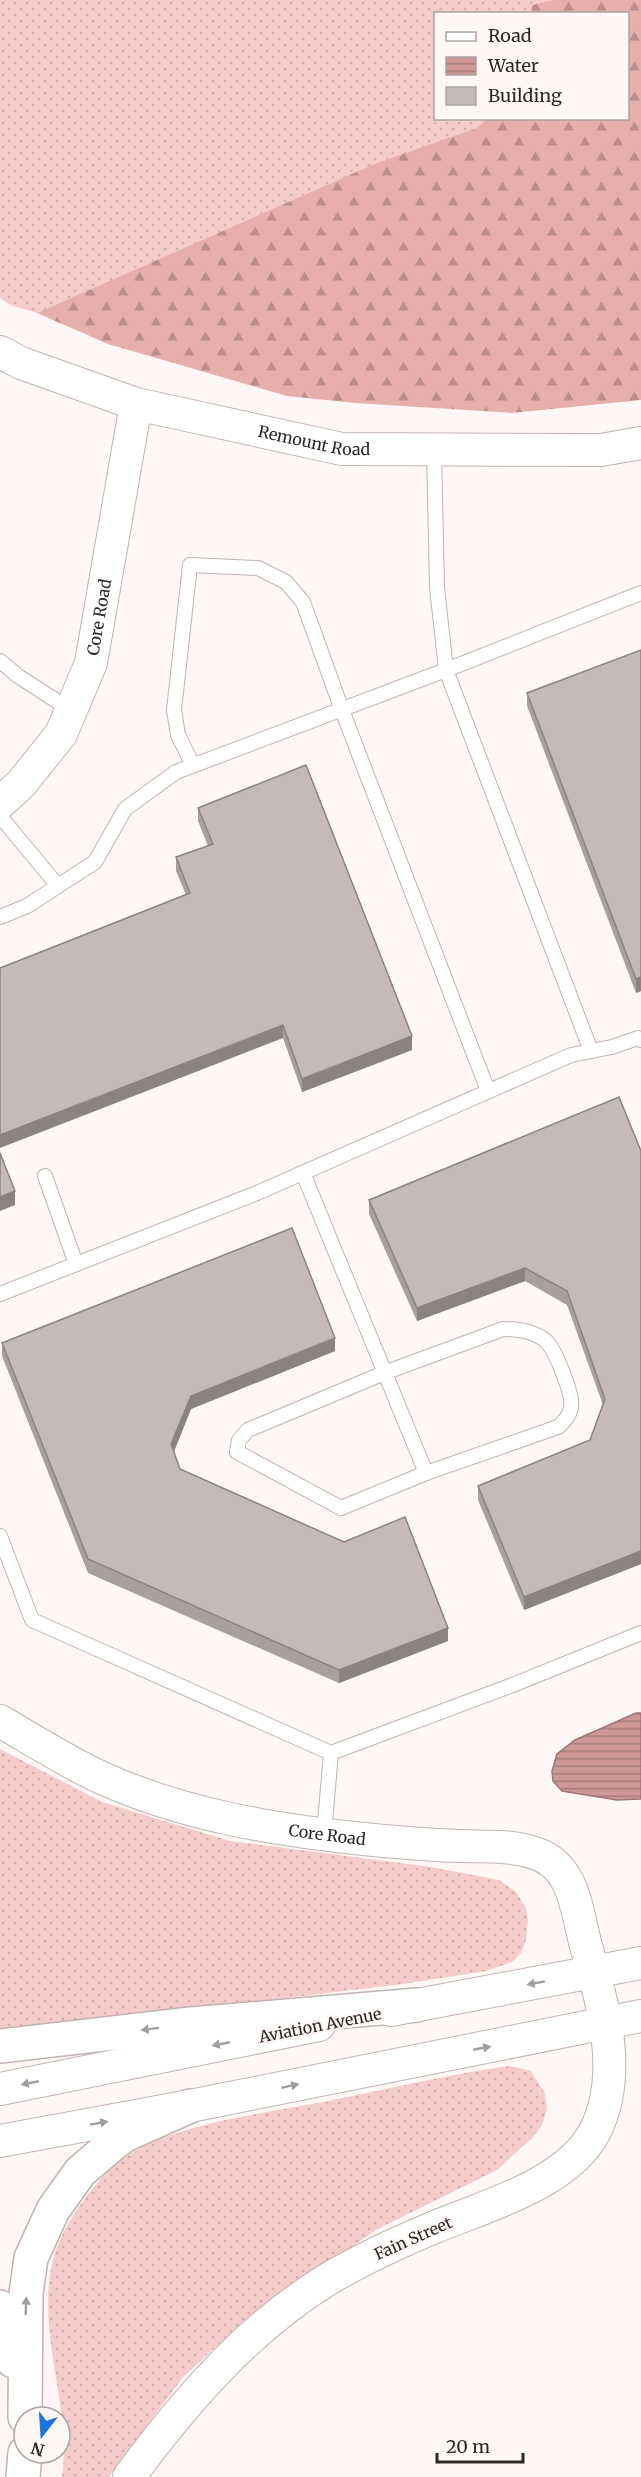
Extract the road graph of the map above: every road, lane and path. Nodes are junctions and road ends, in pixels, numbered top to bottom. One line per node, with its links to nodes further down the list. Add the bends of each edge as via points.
1 (0, 352): 2 (street, Remount Road)
2 (136, 404): 4 (street, Remount Road, via 342,449); 9 (street, Core Road, via 91,663)
3 (641, 443): 4 (street, Remount Road, via 601,450)
4 (435, 450): 7 (lane, via 437,587)
5 (641, 593): 7 (lane)
6 (0, 661): 9 (lane)
7 (446, 670): 8 (lane); 16 (lane)
8 (342, 710): 10 (lane); 10 (lane, via 303,602 286,582 258,568 190,565 174,710 178,735); 17 (lane)
9 (72, 711): 11 (street, Core Road, via 45,755)
10 (194, 765): 13 (lane, via 176,772 125,809 94,862)
11 (0, 803)
12 (0, 816): 13 (lane)
13 (58, 886): 14 (lane, via 27,906)
14 (0, 917)
15 (640, 1038): 16 (lane)
16 (591, 1051): 17 (lane, via 571,1055)
17 (488, 1091): 18 (lane)
18 (303, 1173): 20 (lane); 22 (lane)
19 (45, 1176): 20 (lane)
20 (76, 1264): 21 (lane)
21 (0, 1294)
22 (384, 1373): 23 (lane); 23 (lane, via 248,1430 239,1440 237,1452 341,1508); 23 (lane, via 503,1329 524,1329 547,1342 560,1364 572,1406 567,1419 558,1427)
23 (426, 1473)
24 (0, 1536): 27 (lane, via 32,1620)
25 (641, 1633): 27 (lane)
26 (0, 1721): 28 (street, Core Road, via 102,1778 171,1803 275,1828)
27 (331, 1753): 28 (lane)
28 (324, 1834): 30 (street, Core Road, via 508,1848 545,1857 558,1865 576,1899)
29 (641, 1964): 30 (street, Aviation Avenue)
30 (594, 1973): 31 (street, Aviation Avenue, one-way to 31); 33 (street, Fain Street)
31 (417, 2005): 34 (highway, one-way to 34); 35 (street, Aviation Avenue, one-way to 35)
32 (641, 2016): 33 (street)
33 (604, 2023): 36 (street, one-way to 33); 41 (street, Fain Street, via 609,2084 595,2132 582,2151 536,2185 382,2249 288,2307 235,2352 193,2396)
34 (0, 2046)
35 (0, 2089)
36 (190, 2106): 37 (street, one-way to 36); 40 (highway, one-way to 36, via 26,2294 31,2258 53,2210 80,2172 114,2143)
37 (0, 2140)
38 (0, 2307): 39 (highway)
39 (23, 2405)
40 (25, 2405)
41 (129, 2477)

